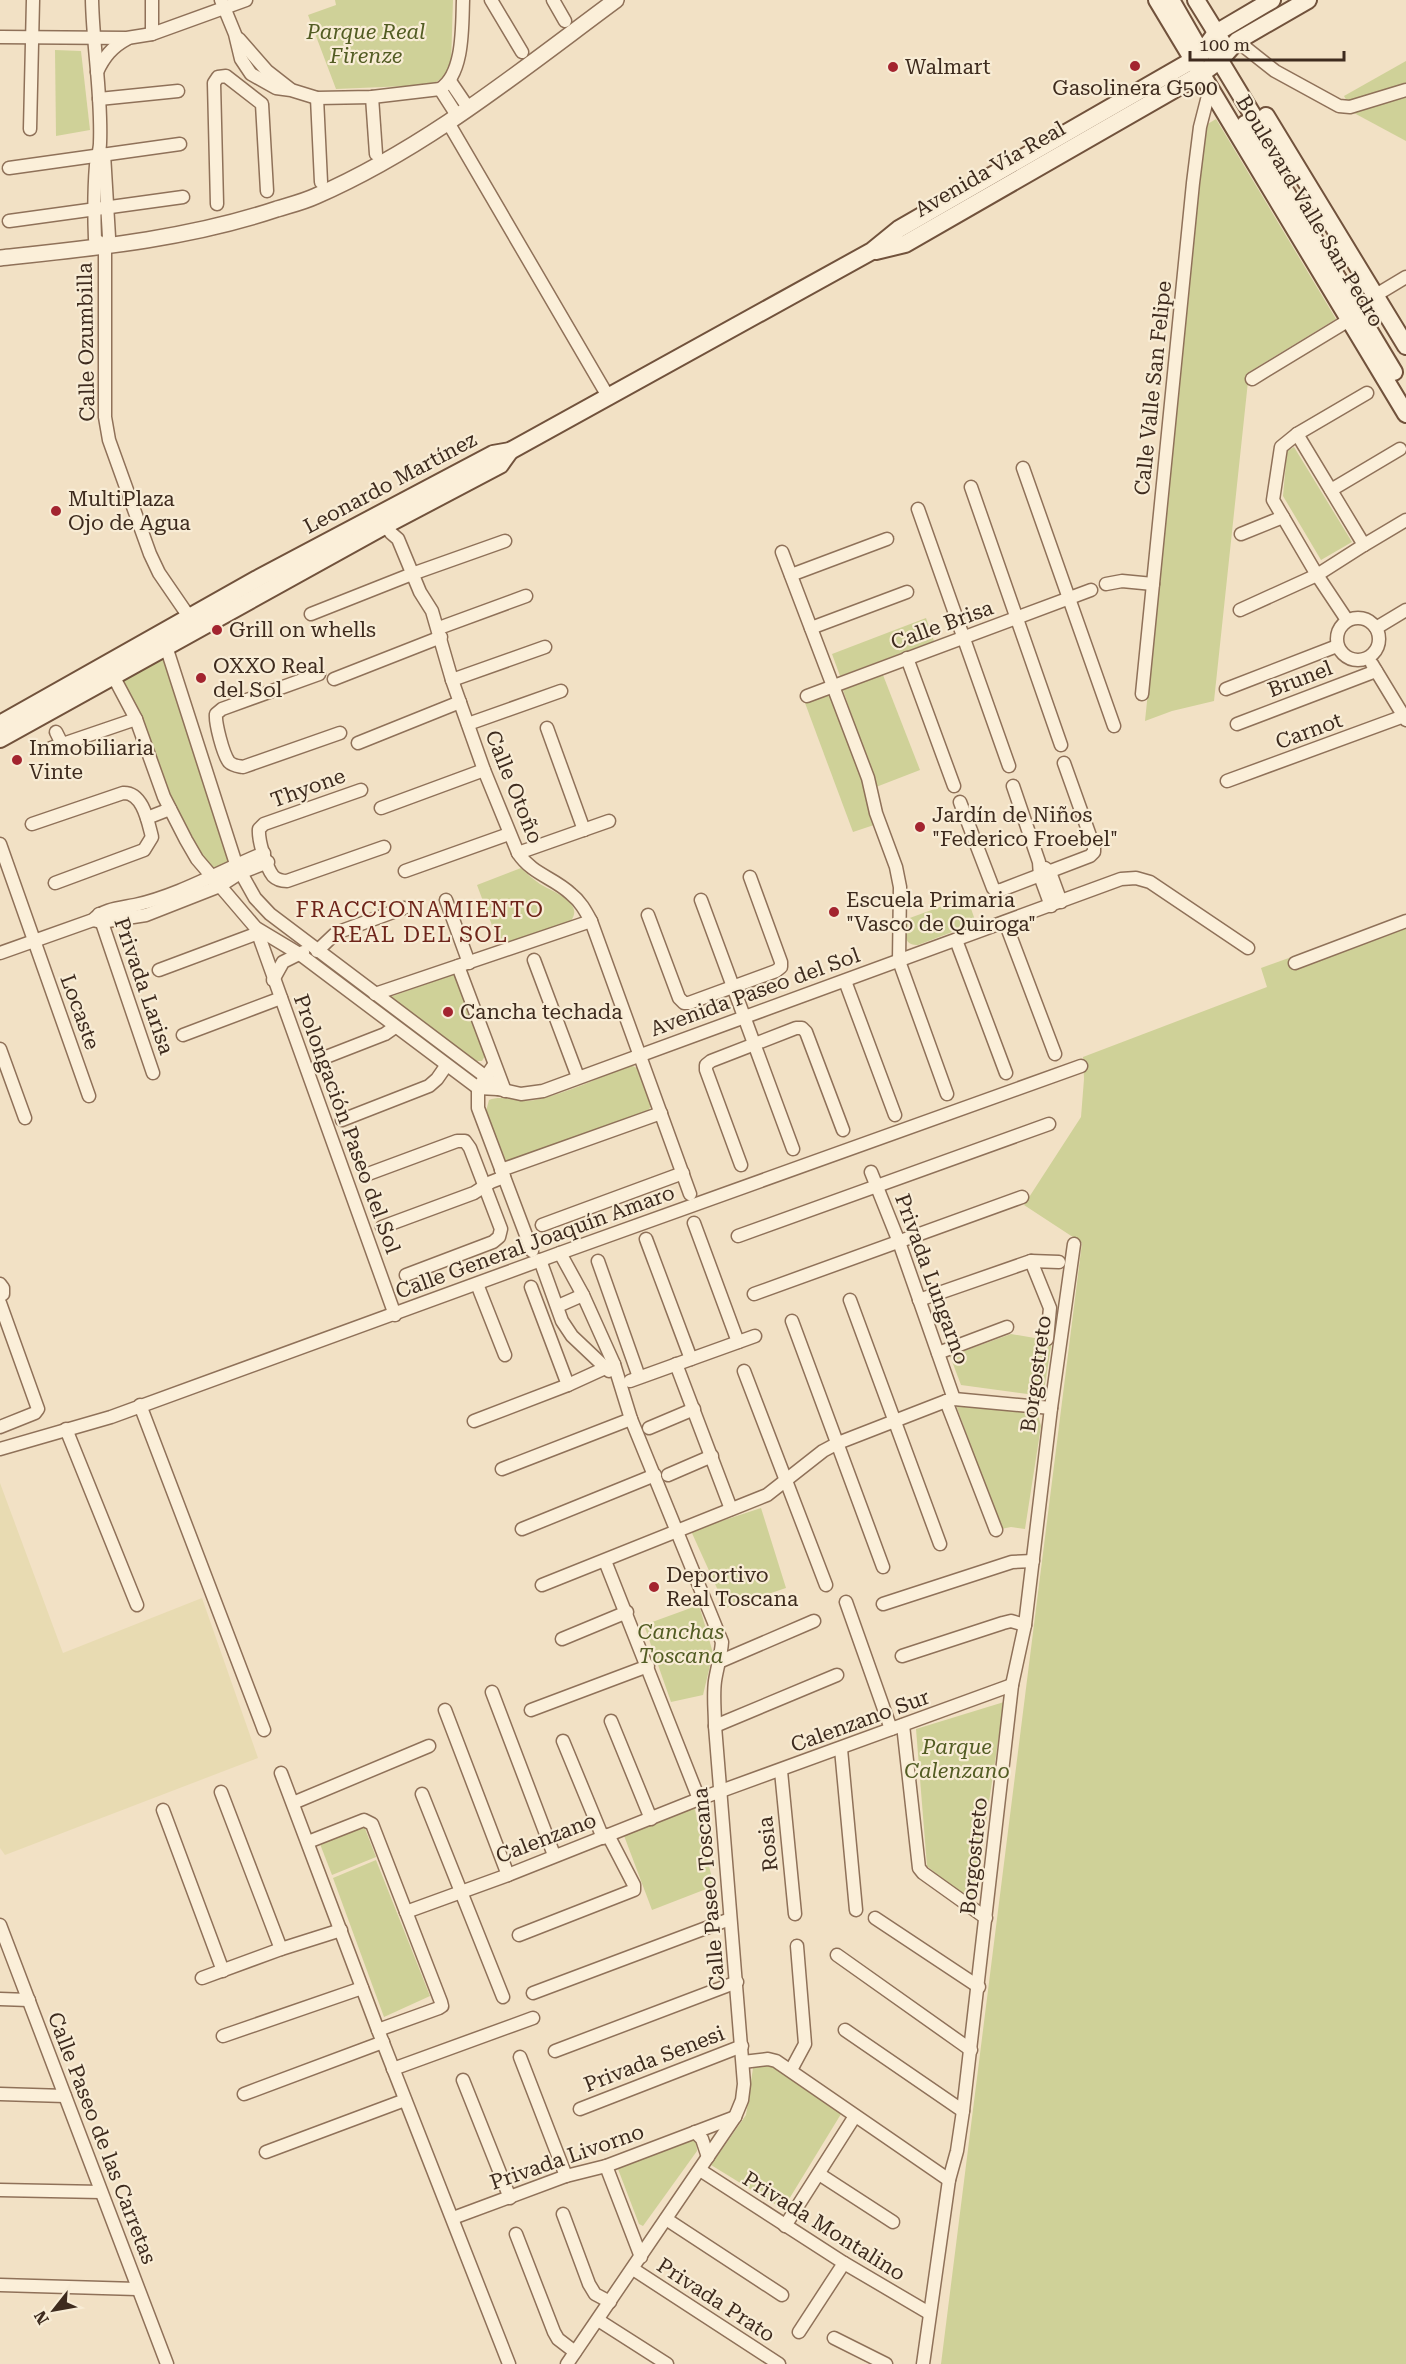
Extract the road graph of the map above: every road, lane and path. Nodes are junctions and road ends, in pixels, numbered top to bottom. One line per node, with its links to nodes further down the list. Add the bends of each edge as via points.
1 (33, 0): 19 (street)
2 (92, 0): 20 (street)
3 (152, 0): 17 (street)
4 (246, 0): 15 (street)
5 (463, 0): 26 (street, via 457,65)
6 (492, 0): 22 (street)
7 (553, 0): 16 (street)
8 (616, 0): 33 (street)
9 (1157, 0): 23 (main road, Boulevard Valle San Pedro)
10 (1171, 0): 23 (main road, Boulevard Valle San Pedro)
11 (1184, 0): 23 (main road, Boulevard Valle San Pedro)
12 (1196, 0): 23 (main road, Boulevard Valle San Pedro)
13 (1272, 0): 23 (main road, Avenida Vía Real)
14 (1308, 0): 23 (main road, Avenida Vía Real)
15 (222, 4): 17 (street); 25 (street, via 241,59)
16 (565, 21)
17 (152, 34): 21 (street)
18 (0, 37): 19 (street)
19 (33, 37): 20 (street); 34 (street)
20 (93, 37): 21 (street); 24 (street)
21 (127, 38): 24 (street, via 111,49)
22 (522, 52)
23 (1213, 57): 28 (street, via 1275,71 1339,106 1350,107); 46 (main road, Boulevard Valle San Pedro); 46 (main road, Boulevard Valle San Pedro); 57 (main road, Avenida Vía Real, via 899,229 872,251); 78 (street, Calle Valle San Felipe, via 1193,183)
24 (97, 73): 32 (street)
25 (259, 76): 27 (street); 31 (street)
26 (445, 85): 30 (street); 33 (street)
27 (239, 87): 40 (street, via 262,104); 42 (street, via 226,76 218,77 214,83)
28 (1406, 90)
29 (178, 91): 32 (street)
30 (372, 97): 31 (street); 37 (street)
31 (317, 98): 39 (street)
32 (99, 99): 36 (street)
33 (459, 116): 47 (street, via 373,169 314,197 231,224); 57 (street)
34 (30, 129)
35 (180, 144): 36 (street)
36 (101, 151): 38 (street); 43 (street); 44 (street)
37 (376, 154)
38 (9, 168)
39 (321, 183)
40 (267, 191)
41 (183, 198): 43 (street)
42 (217, 204)
43 (111, 207): 44 (street); 47 (street, via 117,236)
44 (93, 210): 45 (street); 47 (street, via 95,239)
45 (9, 221)
46 (1311, 221): 50 (main road, Boulevard Valle San Pedro); 51 (main road, Boulevard Valle San Pedro); 53 (main road, Boulevard Valle San Pedro); 55 (main road, Boulevard Valle San Pedro)
47 (105, 247): 48 (street, Calle Ozumbilla); 88 (street, Calle Ozumbilla, via 105,417 109,440 150,554)
48 (0, 258)
49 (1406, 277): 50 (street)
50 (1376, 295): 52 (main road, Boulevard Valle San Pedro)
51 (1349, 320): 54 (street); 58 (main road, Boulevard Valle San Pedro)
52 (1406, 346)
53 (1406, 373)
54 (1252, 379)
55 (1406, 392)
56 (1367, 393): 59 (street)
57 (609, 398): 61 (main road, Avenida Vía Real)
58 (1406, 414)
59 (1297, 434): 64 (street); 67 (street, via 1281,447 1273,500)
60 (1400, 448): 64 (street)
61 (510, 452): 66 (main road, Leonardo Martínez, via 500,465)
62 (1023, 468): 82 (street)
63 (970, 487): 86 (street)
64 (1331, 490): 72 (street)
65 (918, 509): 92 (street)
66 (390, 515): 74 (street, Calle Otoño, via 391,533 398,539); 88 (main road, Leonardo Martínez)
67 (1283, 517): 69 (street); 76 (street)
68 (1406, 520): 72 (street)
69 (1241, 534)
70 (888, 539): 75 (street)
71 (505, 541): 74 (street)
72 (1364, 545): 76 (street)
73 (782, 552): 75 (street)
74 (412, 574): 85 (street); 91 (street, Calle Otoño)
75 (791, 575): 89 (street)
76 (1317, 575): 83 (street); 87 (street)
77 (1106, 584): 78 (street)
78 (1153, 584): 106 (street, Calle Valle San Felipe)
79 (1091, 590): 82 (street, Calle Brisa)
80 (907, 592): 89 (street)
81 (526, 596): 91 (street)
82 (1069, 599): 86 (street, Calle Brisa); 114 (street)
83 (1240, 610)
84 (1406, 610): 90 (street)
85 (311, 614)
86 (1016, 619): 92 (street, Calle Brisa); 121 (street)
87 (1347, 620): 90 (street, via 1358,617); 94 (street, via 1336,636)
88 (193, 623): 93 (main road, Leonardo Martínez)
89 (811, 628): 103 (street)
90 (1376, 628): 97 (street, via 1377,650)
91 (440, 632): 101 (street); 102 (street, Calle Otoño)
92 (963, 639): 96 (street, Calle Brisa); 124 (street)
93 (164, 640): 98 (main road, Leonardo Martínez); 122 (street)
94 (1337, 646): 97 (street, via 1356,661); 104 (street)
95 (545, 647): 102 (street)
96 (907, 658): 103 (street, Calle Brisa); 127 (street)
97 (1369, 658): 99 (street)
98 (110, 670): 110 (street); 111 (main road, Leonardo Martínez); 117 (main road, Leonardo Martínez)
99 (1376, 671): 109 (street); 113 (street, Brunel)
100 (319, 674): 119 (street, via 222,709 216,720)
101 (334, 679)
102 (452, 680): 108 (street, Calle Otoño)
103 (833, 685): 107 (street, Calle Brisa); 165 (street, via 896,867 900,887)
104 (1226, 689)
105 (561, 691): 112 (street)
106 (1142, 694)
107 (807, 696)
108 (460, 702): 112 (street, Calle Otoño); 120 (street)
109 (1405, 718): 126 (street, Carnot)
110 (136, 719): 118 (street); 132 (street)
111 (0, 724)
112 (468, 724): 125 (street, Calle Otoño)
113 (1237, 724)
114 (1114, 726)
115 (547, 728): 136 (street)
116 (340, 733): 119 (street, via 243,767 229,761)
117 (0, 739)
118 (56, 741)
119 (222, 742): 122 (street)
120 (358, 743)
121 (1061, 745)
122 (200, 750): 142 (street)
123 (1064, 763): 144 (street, via 1094,852)
124 (1009, 766)
125 (484, 770): 131 (street); 137 (street, Calle Otoño)
126 (1227, 782)
127 (954, 786)
128 (1013, 786): 144 (street)
129 (361, 790): 141 (street, Thyone, via 264,825 258,837)
130 (960, 802): 144 (street, via 996,891)
131 (381, 808)
132 (170, 809): 133 (street); 146 (street, via 191,850)
133 (147, 818): 135 (street, via 137,798 123,793); 147 (street, via 152,837 144,850)
134 (609, 821): 136 (street)
135 (32, 824)
136 (584, 830): 140 (street)
137 (509, 834): 140 (street, Calle Otoño); 143 (street)
138 (0, 844): 158 (street, Locaste)
139 (384, 847): 141 (street, via 287,881 273,875)
140 (518, 853): 154 (street, Calle Otoño, via 536,872 570,892)
141 (266, 857): 142 (street)
142 (238, 868): 146 (street); 160 (street, via 255,898 270,914)
143 (405, 871)
144 (1045, 874): 150 (street)
145 (750, 877): 171 (street, via 781,967)
146 (215, 881): 153 (street); 157 (street)
147 (55, 883)
148 (446, 900): 167 (street)
149 (701, 900): 171 (street)
150 (1056, 904): 156 (street, Avenida Paseo del Sol); 161 (street, Avenida Paseo del Sol, via 1121,879 1136,878 1150,882)
151 (404, 908): 160 (street, Prolongación Paseo del Sol, via 336,933)
152 (648, 915): 171 (street, via 684,1003)
153 (98, 918): 158 (street); 185 (street, Privada Larisa)
154 (591, 921): 167 (street); 179 (street, Calle Otoño)
155 (1406, 921): 166 (street)
156 (1005, 922): 159 (street, Avenida Paseo del Sol); 180 (street)
157 (257, 931): 163 (street); 168 (street); 169 (street, Prolongación Paseo del Sol)
158 (34, 940): 162 (street); 192 (street, Locaste)
159 (956, 940): 165 (street, Avenida Paseo del Sol); 186 (street)
160 (313, 947): 163 (street, Prolongación Paseo del Sol); 172 (street)
161 (1248, 948)
162 (0, 952)
163 (301, 955): 169 (street, Prolongación Paseo del Sol, via 283,962); 175 (street)
164 (534, 960): 188 (street)
165 (899, 961): 170 (street, Avenida Paseo del Sol); 191 (street)
166 (1294, 963)
167 (463, 964): 172 (street); 182 (street)
168 (159, 970)
169 (273, 980): 173 (street, Prolongación Paseo del Sol)
170 (845, 981): 174 (street, Avenida Paseo del Sol); 194 (street)
171 (733, 987): 174 (street)
172 (375, 994): 187 (street)
173 (281, 998): 176 (street); 232 (street, Prolongación Paseo del Sol)
174 (744, 1016): 177 (street); 179 (street, Avenida Paseo del Sol)
175 (395, 1027): 181 (street); 183 (street)
176 (183, 1035)
177 (754, 1044): 198 (street, via 802,1028); 199 (street); 200 (street, via 706,1065)
178 (0, 1049): 195 (street)
179 (640, 1054): 188 (street, Avenida Paseo del Sol); 193 (street, Calle Otoño)
180 (1054, 1054)
181 (326, 1057)
182 (494, 1065): 187 (street); 190 (street)
183 (446, 1066): 189 (street); 196 (street, via 429,1086)
184 (1081, 1066): 216 (street, Calle General Joaquín Amaro)
185 (153, 1073)
186 (1006, 1073)
187 (486, 1077): 189 (street); 190 (street)
188 (578, 1077): 190 (street, Avenida Paseo del Sol, via 520,1094)
189 (478, 1088): 190 (street, Avenida Paseo del Sol); 204 (street, via 478,1108)
190 (502, 1090)
191 (947, 1094)
192 (89, 1096)
193 (661, 1113): 202 (street, Calle Otoño); 204 (street)
194 (894, 1115)
195 (25, 1118)
196 (342, 1120)
197 (1049, 1124): 205 (street)
198 (843, 1130)
199 (793, 1149)
200 (741, 1165)
201 (872, 1172): 205 (street, Privada Lungarno)
202 (683, 1173): 207 (street, Calle Otoño); 210 (street)
203 (368, 1174): 206 (street, via 465,1141)
204 (504, 1178): 206 (street); 217 (street)
205 (877, 1186): 212 (street); 214 (street, Privada Lungarno)
206 (481, 1191): 211 (street); 221 (street, via 501,1229 500,1237)
207 (690, 1194)
208 (1022, 1197): 214 (street)
209 (694, 1223): 237 (street)
210 (542, 1225)
211 (382, 1227)
212 (738, 1236)
213 (646, 1239): 240 (street)
214 (899, 1242): 225 (street); 229 (street, Privada Lungarno)
215 (1074, 1244): 247 (street, Borgostreto)
216 (560, 1253): 217 (street, Calle General Joaquín Amaro); 226 (street, Calle Paseo Toscana)
217 (536, 1256): 223 (street, Calle General Joaquín Amaro); 231 (street)
218 (598, 1261): 241 (street, via 635,1379)
219 (1031, 1261): 220 (street); 229 (street); 236 (street, via 1050,1308)
220 (1059, 1262)
221 (406, 1275)
222 (0, 1284): 227 (street)
223 (477, 1284): 232 (street, Calle General Joaquín Amaro); 239 (street)
224 (531, 1287): 244 (street)
225 (754, 1293)
226 (583, 1295): 231 (street); 242 (street, Calle Paseo Toscana)
227 (0, 1296)
228 (850, 1300): 251 (street)
229 (919, 1300): 238 (street, Privada Lungarno)
230 (0, 1303): 252 (street, via 38,1409)
231 (558, 1306): 242 (street, via 572,1336)
232 (395, 1315): 246 (street, Calle General Joaquín Amaro)
233 (792, 1321): 255 (street)
234 (1007, 1328): 238 (street)
235 (756, 1336): 237 (street)
236 (1047, 1339)
237 (738, 1342): 240 (street)
238 (938, 1353): 245 (street, Privada Lungarno)
239 (505, 1355)
240 (691, 1359): 241 (street)
241 (676, 1364): 248 (street)
242 (609, 1366): 244 (street); 249 (street, Calle Paseo Toscana)
243 (744, 1371): 260 (street)
244 (568, 1385): 250 (street)
245 (950, 1400): 247 (street); 251 (street); 264 (street, Privada Lungarno)
246 (140, 1406): 254 (street, Calle General Joaquín Amaro); 289 (street)
247 (1051, 1408): 266 (street, Borgostreto)
248 (694, 1410): 253 (street); 257 (street)
249 (631, 1419): 258 (street); 259 (street, Calle Paseo Toscana)
250 (474, 1421)
251 (893, 1423): 255 (street); 265 (street)
252 (0, 1427)
253 (649, 1428)
254 (66, 1429): 256 (street, Calle General Joaquín Amaro); 273 (street)
255 (837, 1443): 260 (street); 268 (street)
256 (0, 1449)
257 (712, 1456): 259 (street); 261 (street)
258 (502, 1469)
259 (661, 1475): 262 (street); 263 (street, Calle Paseo Toscana)
260 (786, 1481): 261 (street, via 767,1495); 270 (street)
261 (731, 1509): 263 (street)
262 (522, 1529)
263 (677, 1530): 267 (street); 279 (street, Calle Paseo Toscana, via 722,1642)
264 (996, 1530)
265 (940, 1544)
266 (1033, 1560): 272 (street, via 1012,1562); 276 (street, Borgostreto)
267 (605, 1561): 269 (street); 274 (street)
268 (883, 1567)
269 (542, 1585)
270 (826, 1585)
271 (846, 1602): 288 (street)
272 (883, 1604)
273 (137, 1605)
274 (627, 1612): 277 (street); 280 (street)
275 (814, 1621): 279 (street)
276 (1025, 1625): 278 (street, via 1003,1623); 282 (street, Borgostreto)
277 (562, 1639)
278 (902, 1656)
279 (721, 1661): 287 (street, Calle Paseo Toscana, via 714,1694)
280 (648, 1666): 285 (street); 298 (street)
281 (837, 1675): 287 (street)
282 (1012, 1685): 288 (street, Calenzano Sur); 311 (street, Borgostreto)
283 (492, 1692): 304 (street)
284 (445, 1710): 305 (street)
285 (531, 1710)
286 (611, 1722): 301 (street)
287 (715, 1726): 296 (street, Calle Paseo Toscana)
288 (897, 1727): 292 (street, Calenzano Sur); 311 (street, via 919,1868)
289 (264, 1730)
290 (563, 1741): 302 (street)
291 (429, 1746): 299 (street)
292 (841, 1749): 293 (street, Calenzano Sur); 307 (street)
293 (781, 1771): 296 (street, Calenzano Sur); 309 (street, Rosia)
294 (281, 1773): 299 (street)
295 (221, 1792): 317 (street)
296 (721, 1792): 298 (street, Calenzano Sur); 312 (street, Calle Paseo Toscana)
297 (422, 1794): 306 (street)
298 (699, 1799): 301 (street, Calenzano)
299 (293, 1803): 303 (street)
300 (163, 1810): 319 (street)
301 (651, 1819): 302 (street, Calenzano)
302 (606, 1837): 304 (street, Calenzano); 315 (street, via 634,1890)
303 (308, 1842): 308 (street, via 369,1820); 314 (street)
304 (554, 1855): 305 (street, Calenzano)
305 (508, 1875): 306 (street, Calenzano)
306 (460, 1892): 308 (street, Calenzano); 325 (street)
307 (856, 1910)
308 (406, 1912): 329 (street, via 442,2006)
309 (795, 1914)
310 (875, 1918): 322 (street)
311 (986, 1918): 322 (street, Borgostreto)
312 (730, 1919): 321 (street, Calle Paseo Toscana); 324 (street)
313 (0, 1925): 327 (street, Calle Paseo de las Carretas)
314 (340, 1930): 317 (street); 323 (street)
315 (519, 1935)
316 (797, 1946): 339 (street, via 805,2044)
317 (281, 1949): 319 (street)
318 (837, 1955): 334 (street)
319 (223, 1971): 320 (street)
320 (202, 1978)
321 (737, 1982): 333 (street, Calle Paseo Toscana); 335 (street)
322 (979, 1987): 334 (street, Borgostreto)
323 (363, 1988): 329 (street); 331 (street)
324 (533, 1993)
325 (503, 1997)
326 (0, 1999): 327 (street)
327 (29, 2000): 343 (street, Calle Paseo de las Carretas)
328 (533, 2018): 338 (street)
329 (378, 2030): 332 (street)
330 (844, 2030): 346 (street)
331 (223, 2036)
332 (383, 2042): 338 (street); 342 (street)
333 (742, 2046): 337 (street, Calle Paseo Toscana); 345 (street, Privada Senesi)
334 (971, 2050): 346 (street, Borgostreto)
335 (555, 2051)
336 (520, 2057): 355 (street)
337 (743, 2062): 339 (street, via 768,2059); 348 (street, Calle Paseo Toscana, via 742,2100)
338 (393, 2069): 344 (street)
339 (791, 2070): 347 (street)
340 (463, 2080): 359 (street)
341 (0, 2094): 343 (street)
342 (244, 2094)
343 (65, 2096): 358 (street, Calle Paseo de las Carretas)
344 (405, 2100): 350 (street); 361 (street)
345 (580, 2109)
346 (963, 2111): 356 (street, Borgostreto)
347 (855, 2116): 354 (street); 356 (street)
348 (735, 2117): 349 (street, Privada Livorno); 351 (street, Calle Paseo Toscana)
349 (695, 2132): 351 (street); 352 (street, Privada Livorno)
350 (266, 2152)
351 (708, 2157): 353 (street, Calle Paseo Toscana)
352 (606, 2166): 355 (street, Privada Livorno); 366 (street)
353 (700, 2170): 362 (street, Calle Paseo Toscana); 364 (street, Privada Montalino)
354 (819, 2174): 363 (street); 364 (street)
355 (566, 2176): 359 (street, Privada Livorno)
356 (949, 2180): 373 (street, Borgostreto)
357 (0, 2190): 358 (street)
358 (101, 2192): 370 (street, Calle Paseo de las Carretas)
359 (510, 2198): 361 (street, Privada Livorno)
360 (563, 2214): 372 (street, via 589,2284 595,2294)
361 (453, 2218): 379 (street)
362 (666, 2219): 366 (street, Calle Paseo Toscana); 371 (street)
363 (893, 2222)
364 (785, 2226): 367 (street, Privada Montalino)
365 (516, 2234): 377 (street, via 554,2332)
366 (641, 2257): 368 (street, Calle Paseo Toscana)
367 (844, 2264): 373 (street, Privada Montalino); 375 (street)
368 (633, 2269): 372 (street, Calle Paseo Toscana); 382 (street, Privada Prato)
369 (0, 2285): 370 (street)
370 (138, 2289): 378 (street, Calle Paseo de las Carretas)
371 (782, 2295)
372 (610, 2302): 374 (street, Calle Paseo Toscana)
373 (929, 2313): 384 (street, Borgostreto)
374 (598, 2320): 377 (street, Calle Paseo Toscana); 381 (street)
375 (799, 2332)
376 (834, 2338): 383 (street)
377 (575, 2352): 380 (street, Calle Paseo Toscana)
378 (167, 2364)
379 (509, 2364)
380 (567, 2364)
381 (667, 2364)
382 (779, 2364)
383 (886, 2364)
384 (923, 2364)

